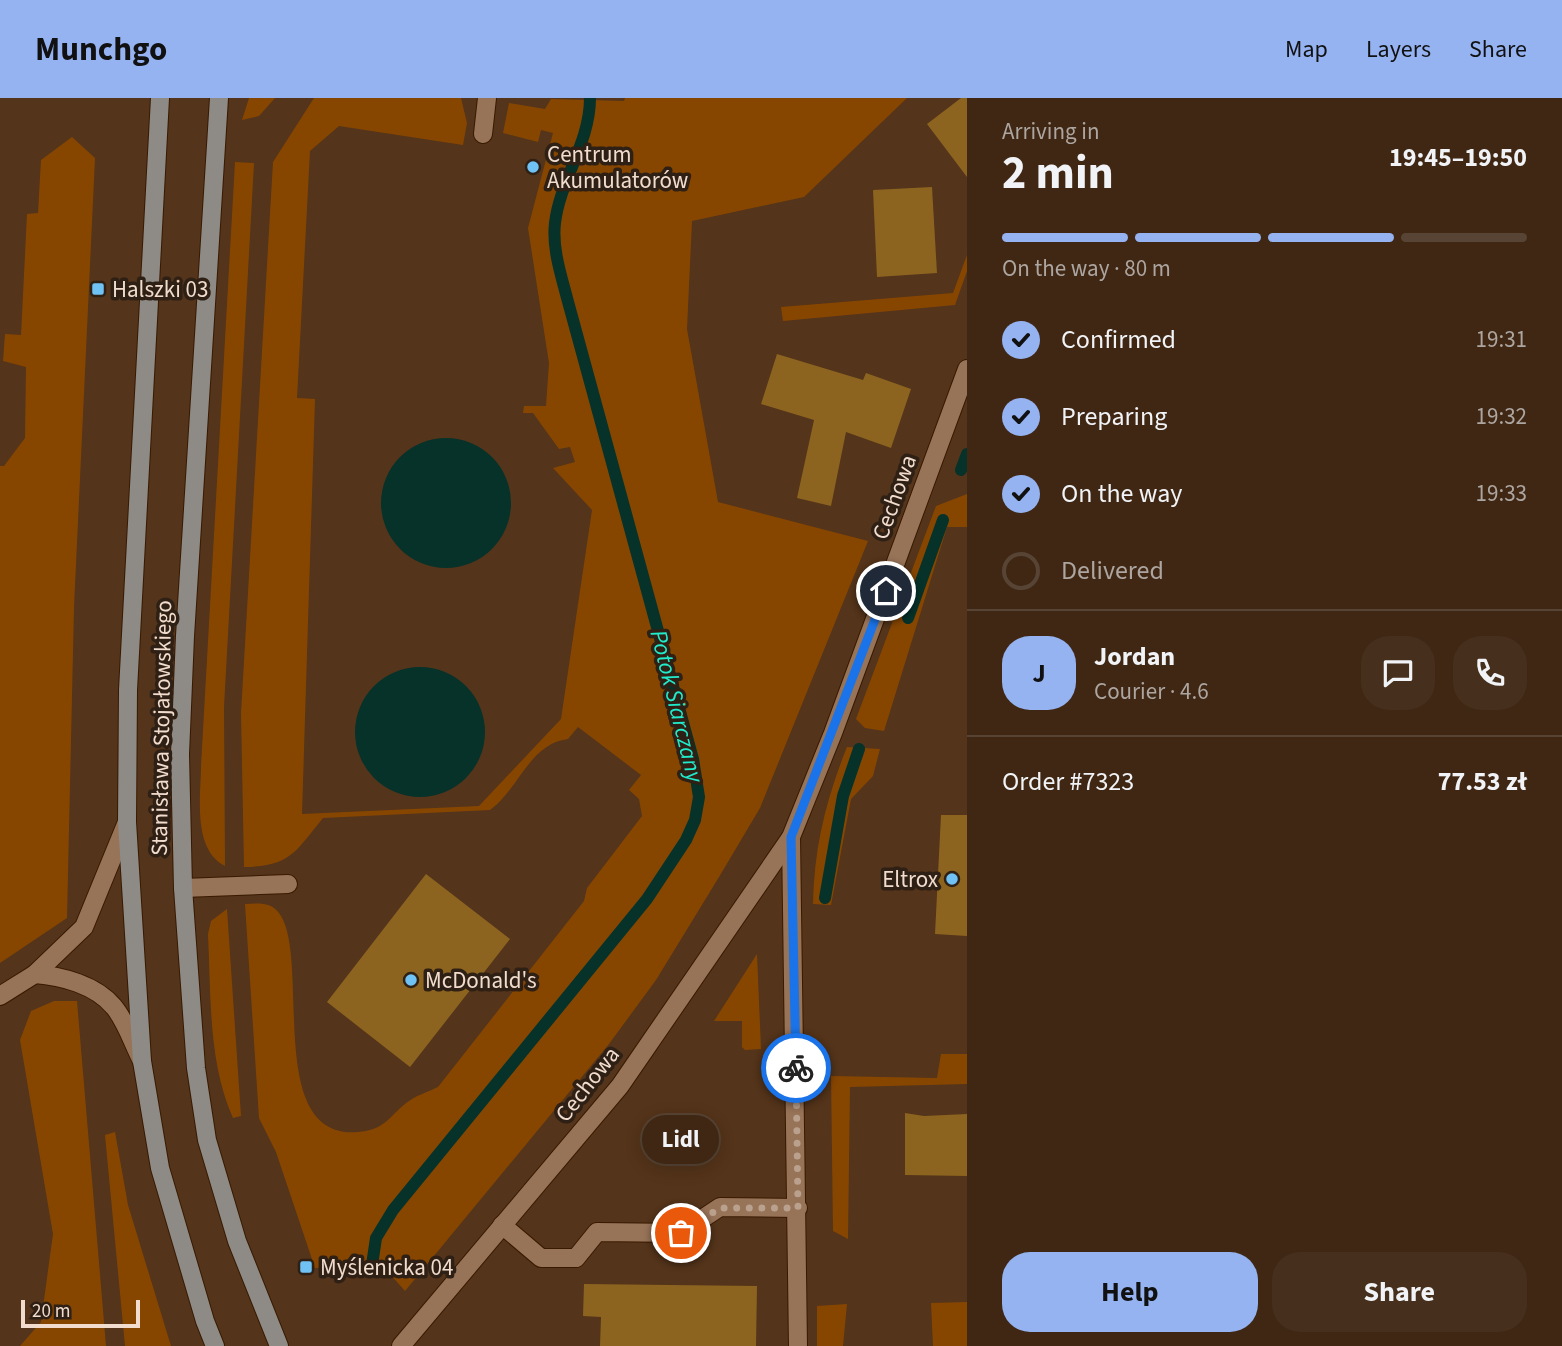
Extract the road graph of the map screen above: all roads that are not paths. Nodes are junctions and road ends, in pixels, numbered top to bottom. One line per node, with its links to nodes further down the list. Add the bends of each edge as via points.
1 (160, 98): 6 (street, Stanisława Stojałowskiego, via 128,690)
2 (219, 98): 9 (street, Stanisława Stojałowskiego, via 185,636 180,754)
3 (487, 98): 4 (street)
4 (484, 134)
5 (967, 369): 7 (street, Cechowa)
6 (127, 822): 10 (street, via 84,927); 12 (street, Stanisława Stojałowskiego)
7 (791, 837): 13 (street, Cechowa); 14 (street, Cechowa, via 620,1086)
8 (288, 884): 9 (street)
9 (183, 888): 18 (street, Stanisława Stojałowskiego, via 196,1068 207,1140 237,1241)
10 (35, 974): 11 (street); 12 (street, via 58,976 87,988 114,1007)
11 (0, 996)
12 (142, 1060): 15 (street, Stanisława Stojałowskiego, via 160,1168)
13 (798, 1208): 14 (street, via 720,1208 681,1233 597,1231 576,1258 541,1258); 20 (street, Cechowa)
14 (502, 1224): 19 (street, Cechowa)
15 (205, 1321): 16 (street); 17 (street, Stanisława Stojałowskiego)
16 (200, 1346)
17 (215, 1346)
18 (279, 1346)
19 (401, 1346)
20 (799, 1346)

